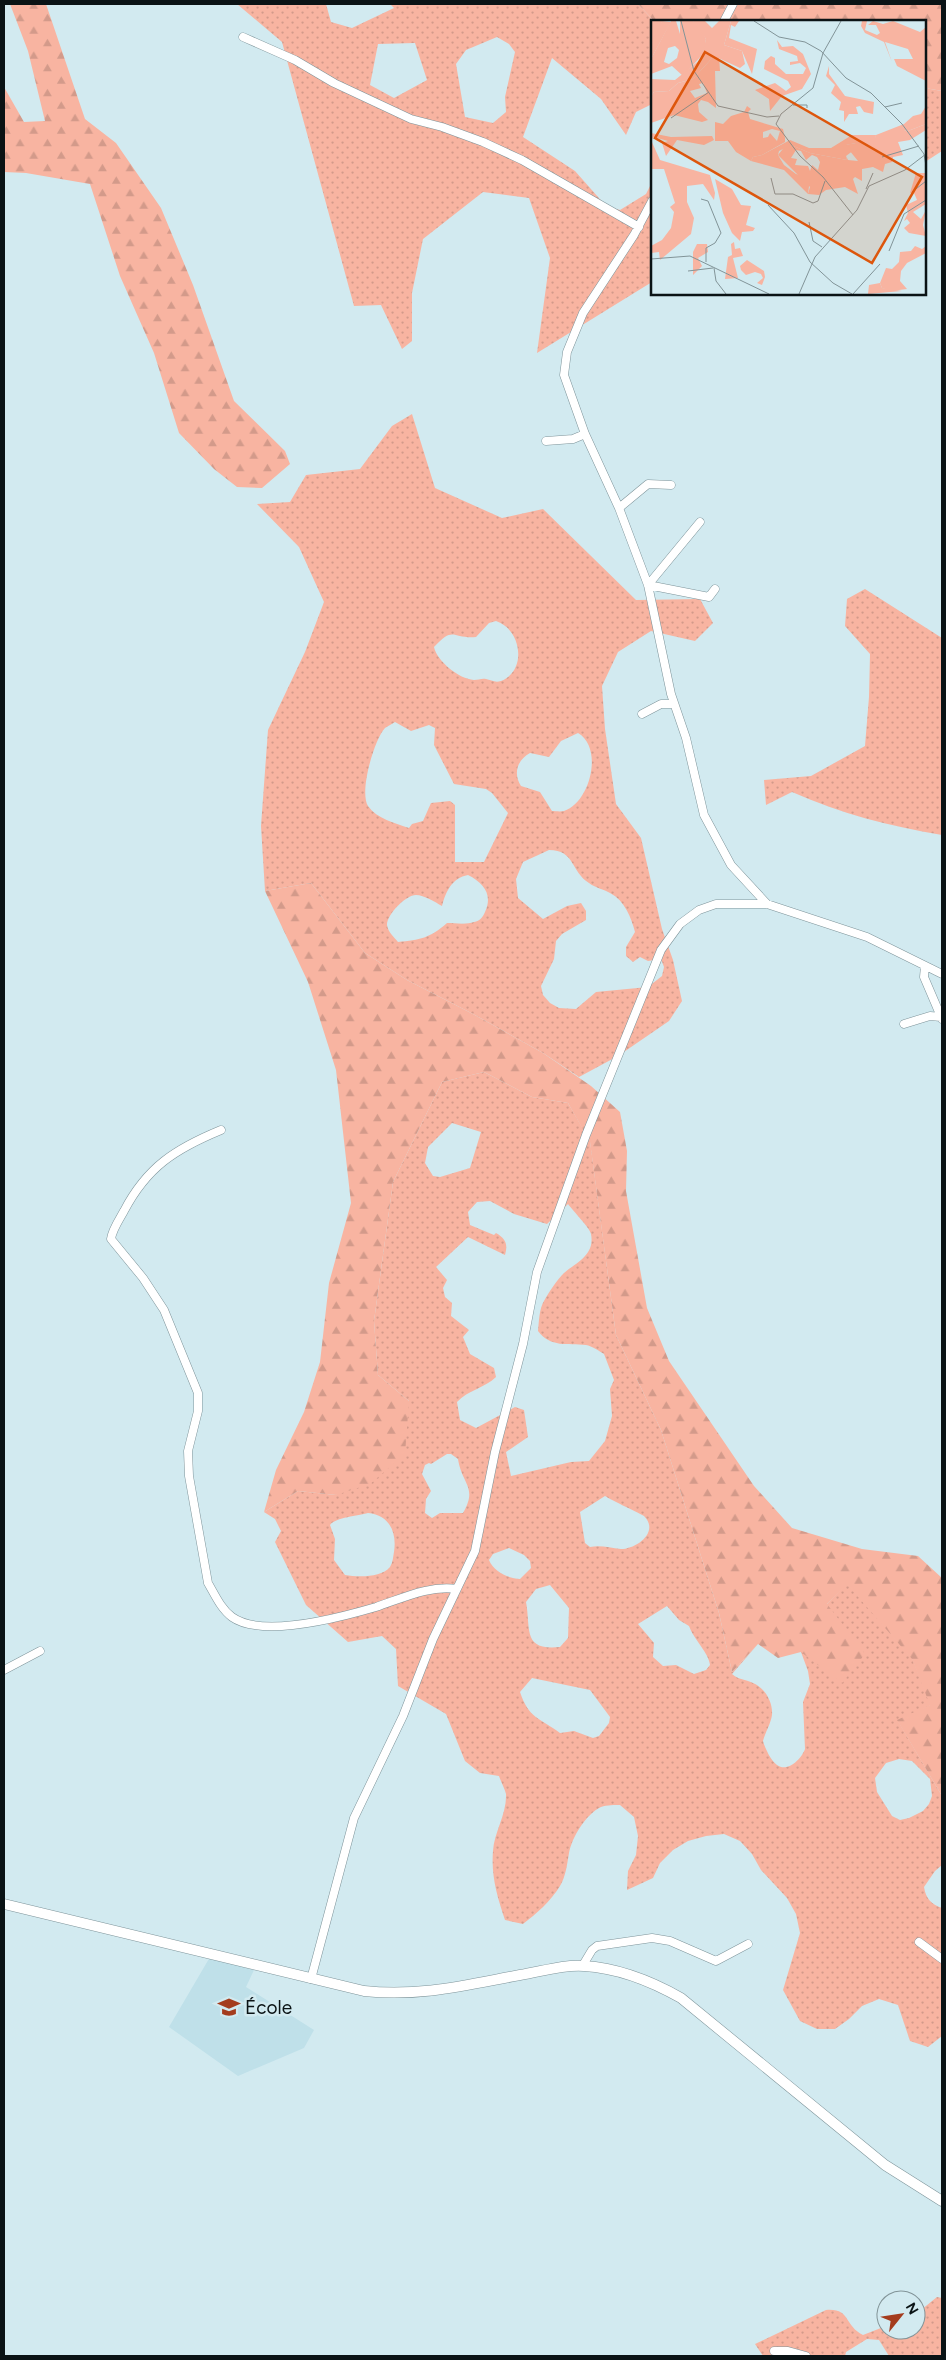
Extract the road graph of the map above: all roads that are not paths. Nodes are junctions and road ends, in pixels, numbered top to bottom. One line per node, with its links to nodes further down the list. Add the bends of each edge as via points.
1 (732, 4): 2 (street)
2 (724, 20)
3 (243, 37): 5 (street, via 411,119 467,136 522,160)
4 (651, 203): 5 (street)
5 (639, 227): 6 (street, via 583,314 564,360 565,382)
6 (586, 434): 7 (street, via 573,439); 9 (street)
7 (546, 441)
8 (671, 485): 9 (street, via 648,484)
9 (619, 508): 11 (street)
10 (700, 522): 11 (street)
11 (648, 585): 12 (street, via 709,597); 13 (street)
12 (715, 589)
13 (674, 704): 14 (street, via 661,704); 15 (street, via 707,821 731,865)
14 (642, 714)
15 (768, 904): 16 (street, via 861,935); 21 (street, via 716,904 699,910 672,933 653,965 586,1135 537,1272 523,1344 495,1452 478,1544)
16 (925, 966): 17 (street); 18 (street, via 924,977)
17 (942, 974)
18 (942, 1018): 19 (street, via 930,1016)
19 (904, 1024)
20 (221, 1130): 21 (street, via 178,1150 145,1177 111,1239 164,1310 198,1393 198,1411 188,1450 189,1476 208,1583 231,1617 257,1627 348,1615 437,1587)
21 (457, 1589): 29 (street, via 433,1639 403,1716 354,1818)
22 (40, 1652): 23 (street)
23 (4, 1670)
24 (4, 1904): 29 (main road)
25 (920, 1942): 27 (street)
26 (748, 1944): 28 (street, via 716,1961 661,1938 606,1944 592,1950)
27 (942, 1959)
28 (582, 1966): 29 (main road, via 416,1994 364,1991); 30 (main road, via 633,1975 681,1998 885,2165)
29 (311, 1978)
30 (942, 2200)
31 (774, 2351): 32 (street)
32 (806, 2356)

